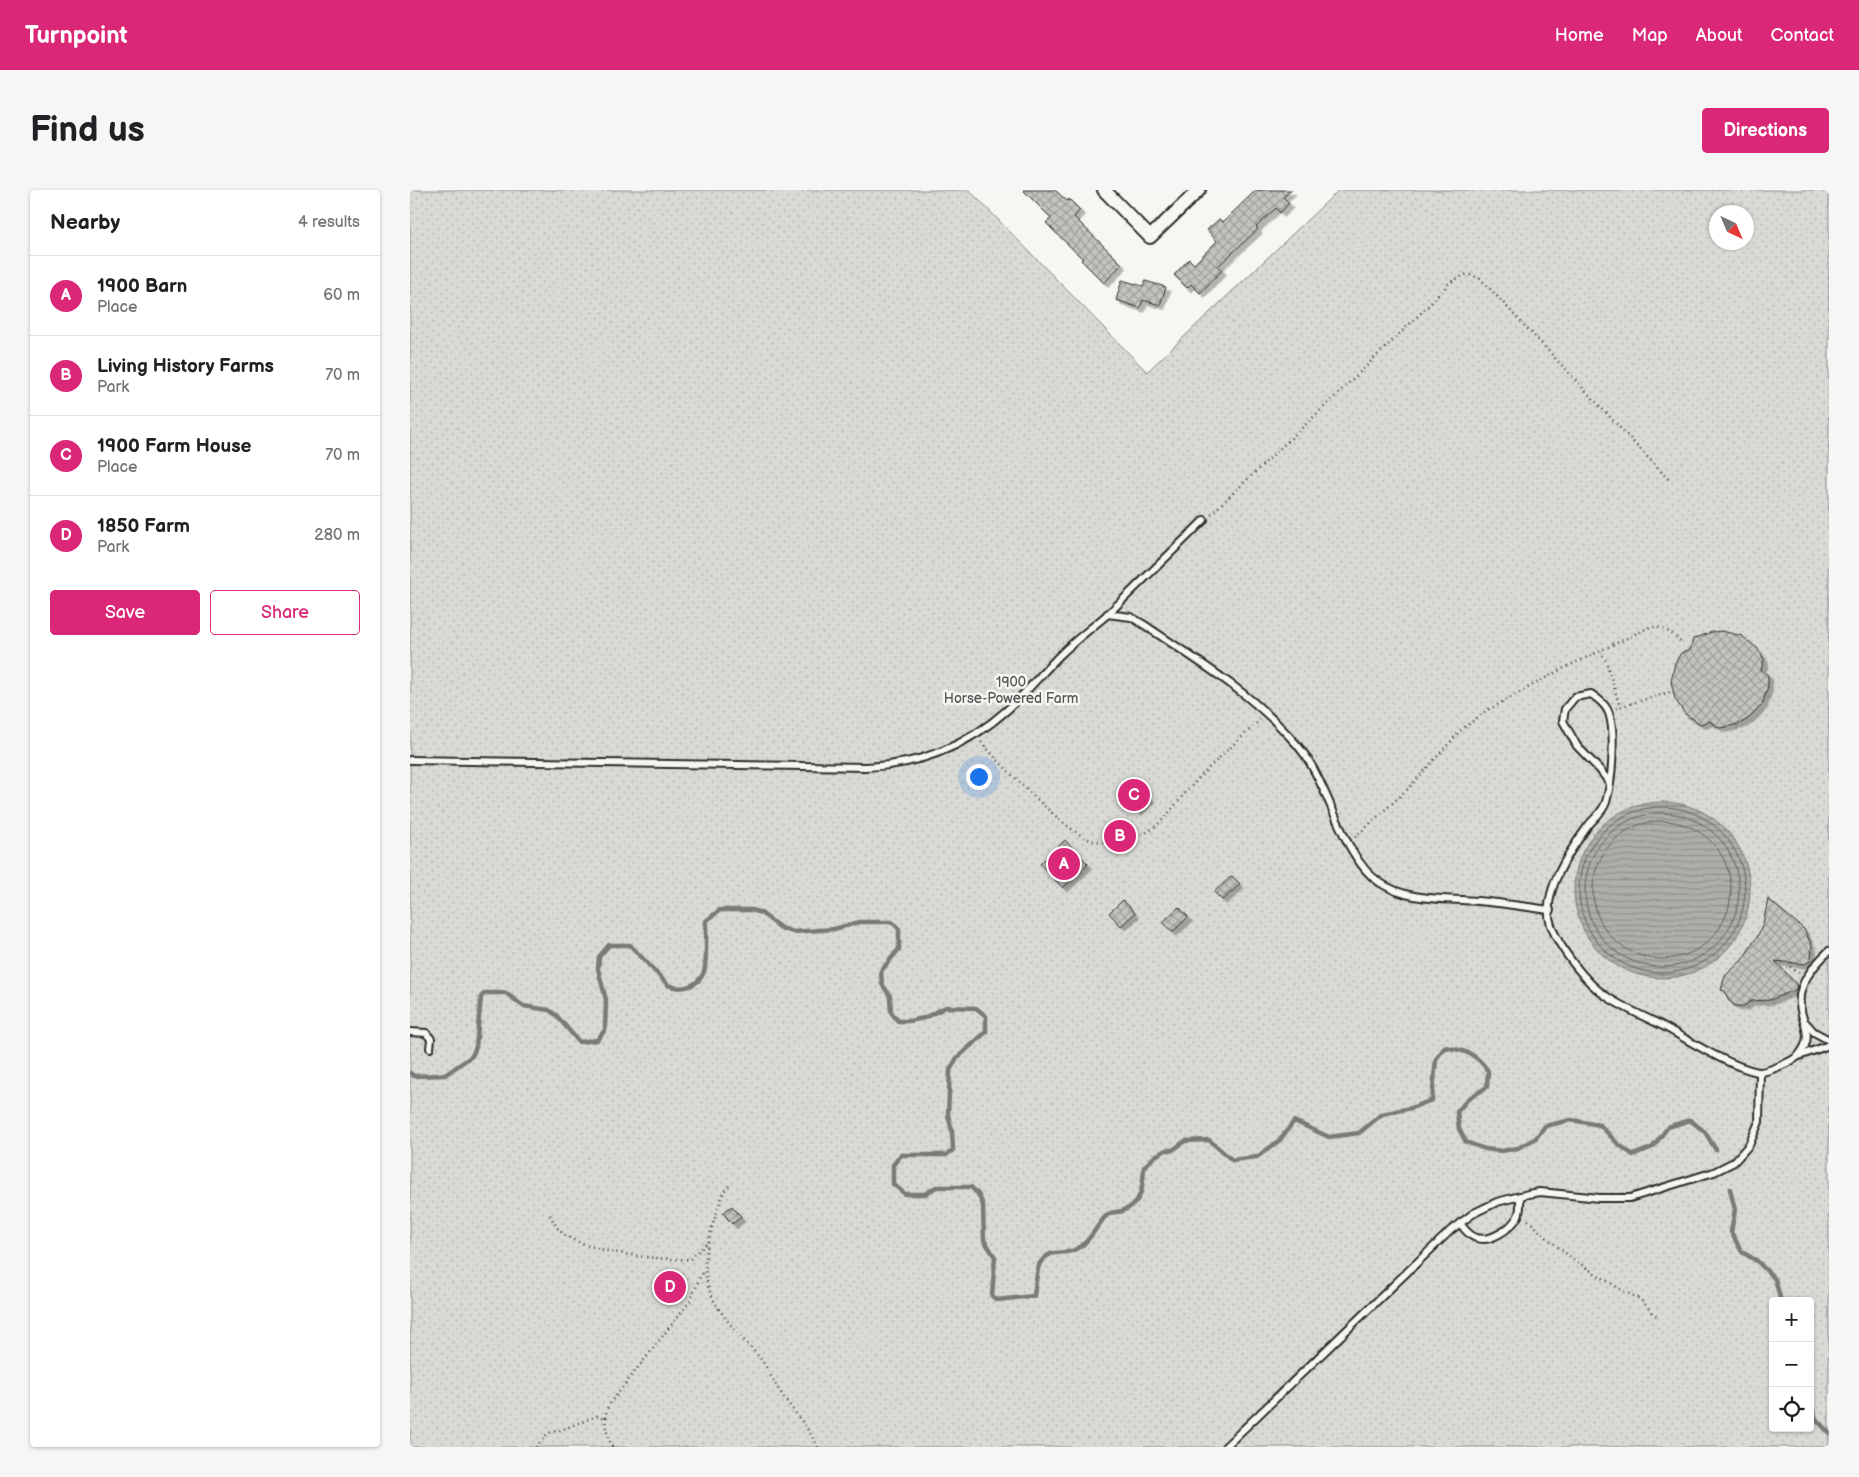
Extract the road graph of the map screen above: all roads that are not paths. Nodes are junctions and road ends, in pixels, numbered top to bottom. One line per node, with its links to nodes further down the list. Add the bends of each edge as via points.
1 (1104, 190): 2 (street, via 1150,237)
2 (1199, 190)
3 (1204, 520): 4 (lane)
4 (1108, 614): 5 (lane, via 1061,654 1008,710 975,736 918,760 885,766); 7 (lane, via 1131,617 1144,624 1220,676 1268,714 1305,754 1348,843 1365,870 1378,882 1402,894 1420,898 1480,901)
5 (410, 760)
6 (1610, 782): 6 (lane, via 1613,746 1608,710 1591,694 1575,697 1565,708 1563,721 1576,746); 7 (lane, via 1600,814 1569,851 1552,892)
7 (1550, 910): 15 (lane, via 1550,924 1561,945 1581,973 1605,996 1729,1061)
8 (1829, 951): 9 (lane, via 1803,983 1799,1004)
9 (1805, 1022): 11 (lane, via 1814,1032); 14 (lane, via 1808,1039)
10 (410, 1032): 13 (lane, via 426,1033 431,1039)
11 (1829, 1040)
12 (1829, 1045): 14 (lane)
13 (430, 1048)
14 (1798, 1056): 15 (lane)
15 (1760, 1072): 16 (lane, via 1759,1122 1749,1145 1734,1162 1714,1172 1630,1198 1540,1192)
16 (1520, 1196): 17 (lane, via 1497,1202); 17 (lane, via 1518,1213 1500,1234 1487,1239 1476,1238)
17 (1460, 1223): 18 (lane)
18 (1225, 1447)

